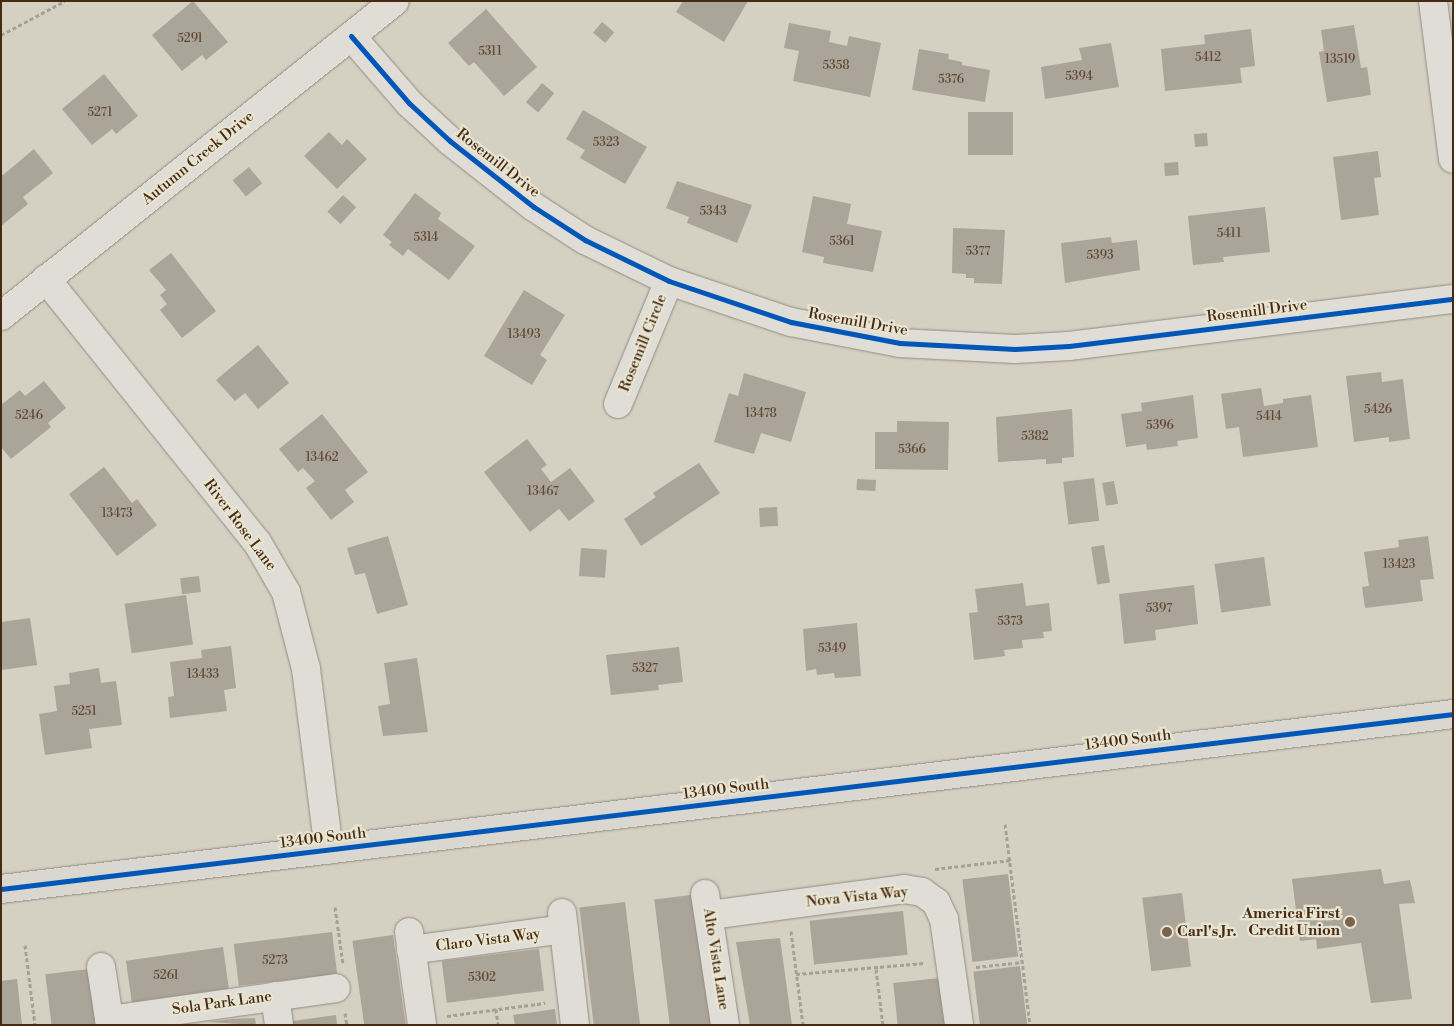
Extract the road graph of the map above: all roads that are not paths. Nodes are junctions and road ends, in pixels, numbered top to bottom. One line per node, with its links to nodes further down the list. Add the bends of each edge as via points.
1 (395, 1): 3 (street, Autumn Creek Drive)
2 (1433, 1): 4 (street)
3 (351, 36): 5 (street, Autumn Creek Drive); 6 (street, Rosemill Drive, via 409,103 491,175 585,240)
4 (1453, 159)
5 (46, 279): 8 (street, Autumn Creek Drive); 11 (street, River Rose Lane, via 257,542 286,592 306,669)
6 (669, 281): 7 (street, Rosemill Drive, via 791,322 847,336 954,348 1069,346); 9 (street, Rosemill Circle)
7 (1453, 299)
8 (1, 316)
9 (618, 404)
10 (1453, 714): 11 (main road, 13400 South)
11 (329, 850): 12 (main road, 13400 South)
12 (1, 889)
13 (708, 904): 21 (street, Alto Vista Lane); 22 (street, Nova Vista Way, via 904,889 922,892 936,902 944,919)
14 (101, 967): 18 (street)
15 (336, 988): 16 (street, Sola Park Lane)
16 (275, 996): 18 (street, Sola Park Lane); 19 (street)
17 (433, 1020): 20 (street, Claro Vista Way, via 410,941 563,921)
18 (109, 1022)
19 (279, 1025)
20 (575, 1025)
21 (725, 1025)
22 (959, 1025)

